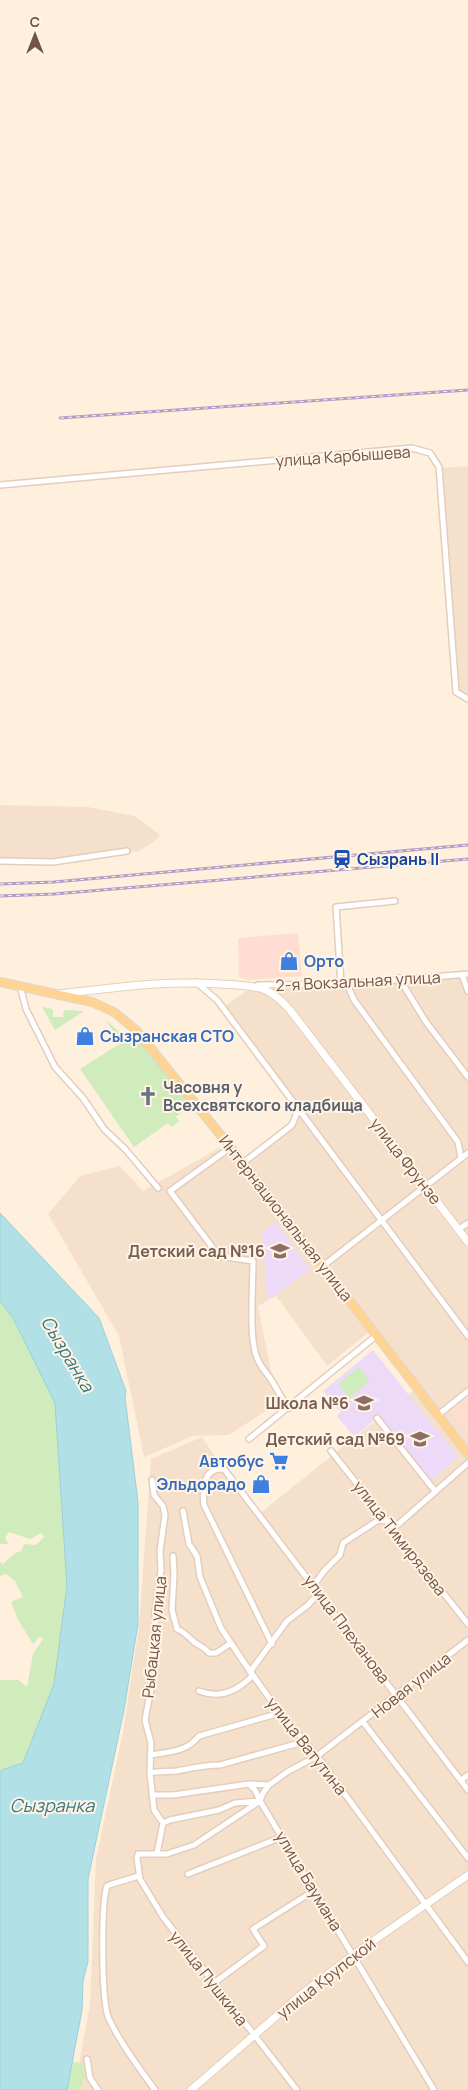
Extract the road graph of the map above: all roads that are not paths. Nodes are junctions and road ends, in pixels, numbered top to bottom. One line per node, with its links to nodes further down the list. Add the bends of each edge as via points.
1 (0, 485): 2 (street, улица Карбышева, via 412,448 430,453 439,467 456,692)
2 (468, 699)
3 (127, 851): 4 (street, via 53,862)
4 (0, 862)
5 (395, 901): 11 (street, via 336,907)
6 (468, 974): 7 (street, 2-я Вокзальная улица)
7 (462, 975): 8 (street, 2-я Вокзальная улица); 15 (street)
8 (399, 978): 11 (street, 2-я Вокзальная улица); 18 (street, via 426,1022)
9 (0, 982): 12 (main road, Интернациональная улица)
10 (196, 982): 13 (street, улица Фрунзе); 14 (street, улица Фрунзе); 19 (street, via 216,1000)
11 (344, 984): 13 (street, 2-я Вокзальная улица); 22 (street, via 458,1142)
12 (20, 986): 16 (main road, Интернациональная улица); 25 (street, via 26,1009 55,1067 83,1098 104,1129)
13 (247, 986): 24 (street, улица Фрунзе, via 264,990 283,1002)
14 (94, 990): 16 (street, улица Фрунзе); 17 (street)
15 (468, 991)
16 (57, 994): 17 (main road, Интернациональная улица)
17 (92, 1002): 20 (main road, Интернациональная улица, via 114,1012 136,1030)
18 (468, 1077)
19 (298, 1110): 23 (street, via 292,1125); 26 (street)
20 (231, 1147): 23 (main road, Интернациональная улица); 34 (street, via 170,1191 219,1256 253,1261 255,1354 260,1367)
21 (468, 1153): 22 (street)
22 (461, 1158): 24 (street)
23 (243, 1163): 30 (main road, Интернациональная улица)
24 (426, 1187): 26 (street); 28 (street, улица Фрунзе)
25 (158, 1188)
26 (381, 1220): 30 (street); 32 (street)
27 (468, 1223): 28 (street)
28 (459, 1229): 29 (street, улица Фрунзе)
29 (468, 1242)
30 (323, 1266): 31 (main road, Интернациональная улица)
31 (377, 1335): 34 (street); 35 (main road, Интернациональная улица)
32 (468, 1336)
33 (468, 1391): 35 (street)
34 (289, 1408): 37 (street)
35 (438, 1415): 38 (main road, Интернациональная улица)
36 (377, 1418): 42 (street)
37 (249, 1439)
38 (466, 1448)
39 (331, 1451): 44 (street, улица Тимирязева)
40 (468, 1463): 42 (street)
41 (152, 1480): 58 (street, Рыбацкая улица, via 154,1494 165,1515 155,1611 154,1673 145,1720 151,1743)
42 (435, 1491): 45 (street)
43 (183, 1511): 50 (street, улица Ватутина, via 189,1544 197,1556 203,1585 213,1612)
44 (386, 1519): 45 (street, улица Тимирязева); 47 (street, via 371,1524 343,1543 340,1555)
45 (394, 1528): 48 (street, улица Тимирязева)
46 (173, 1556): 50 (street, via 172,1610 177,1629 209,1653 216,1653)
47 (314, 1585): 51 (street, via 316,1596 287,1621); 51 (street, улица Плеханова, via 224,1470 210,1472 203,1483 204,1505); 54 (street, улица Плеханова)
48 (468, 1624)
49 (468, 1640): 54 (street, Новая улица)
50 (231, 1643): 52 (street, улица Ватутина)
51 (272, 1644): 52 (street)
52 (252, 1674): 53 (street, via 232,1691 212,1696); 55 (street, улица Ватутина)
53 (199, 1691)
54 (397, 1696): 56 (street, Новая улица); 62 (street, улица Плеханова)
55 (280, 1712): 57 (street, улица Ватутина); 58 (street, via 199,1736 175,1752)
56 (363, 1722): 59 (street, Новая улица); 71 (street)
57 (303, 1742): 59 (street, улица Ватутина); 60 (street, via 220,1765)
58 (150, 1755): 60 (street, Рыбацкая улица)
59 (317, 1756): 64 (street, Новая улица); 76 (street, улица Ватутина)
60 (150, 1773): 66 (street, Рыбацкая улица)
61 (468, 1775): 62 (street)
62 (460, 1780): 65 (street, улица Плеханова)
63 (249, 1784): 64 (street); 66 (street); 67 (street, улица Баумана)
64 (270, 1785): 67 (street, Новая улица)
65 (468, 1790)
66 (152, 1795): 68 (street, Рыбацкая улица, via 154,1810)
67 (260, 1801): 68 (street, via 235,1803); 69 (street, улица Баумана); 70 (street, via 194,1845)
68 (163, 1823): 70 (street)
69 (282, 1837): 72 (street); 75 (street, улица Баумана)
70 (157, 1854): 74 (street, улица Пушкина, via 138,1854)
71 (468, 1858)
72 (188, 1874)
73 (468, 1875): 76 (street, улица Крупской)
74 (139, 1876): 79 (street, улица Пушкина, via 163,1917); 83 (street, via 108,1886 105,1893 105,1999 108,2018)
75 (314, 1890): 77 (street, улица Баумана); 79 (street, via 253,1928 264,1946)
76 (426, 1904): 77 (street, улица Крупской); 78 (street, улица Ватутина)
77 (353, 1955): 80 (street, улица Крупской); 86 (street, улица Баумана)
78 (468, 1962)
79 (214, 1983): 80 (street, улица Пушкина)
80 (254, 2036): 84 (street, улица Крупской); 85 (street, улица Пушкина)
81 (87, 2059): 82 (street, via 90,2078)
82 (98, 2090)
83 (155, 2090)
84 (191, 2090)
85 (297, 2090)
86 (434, 2090)

